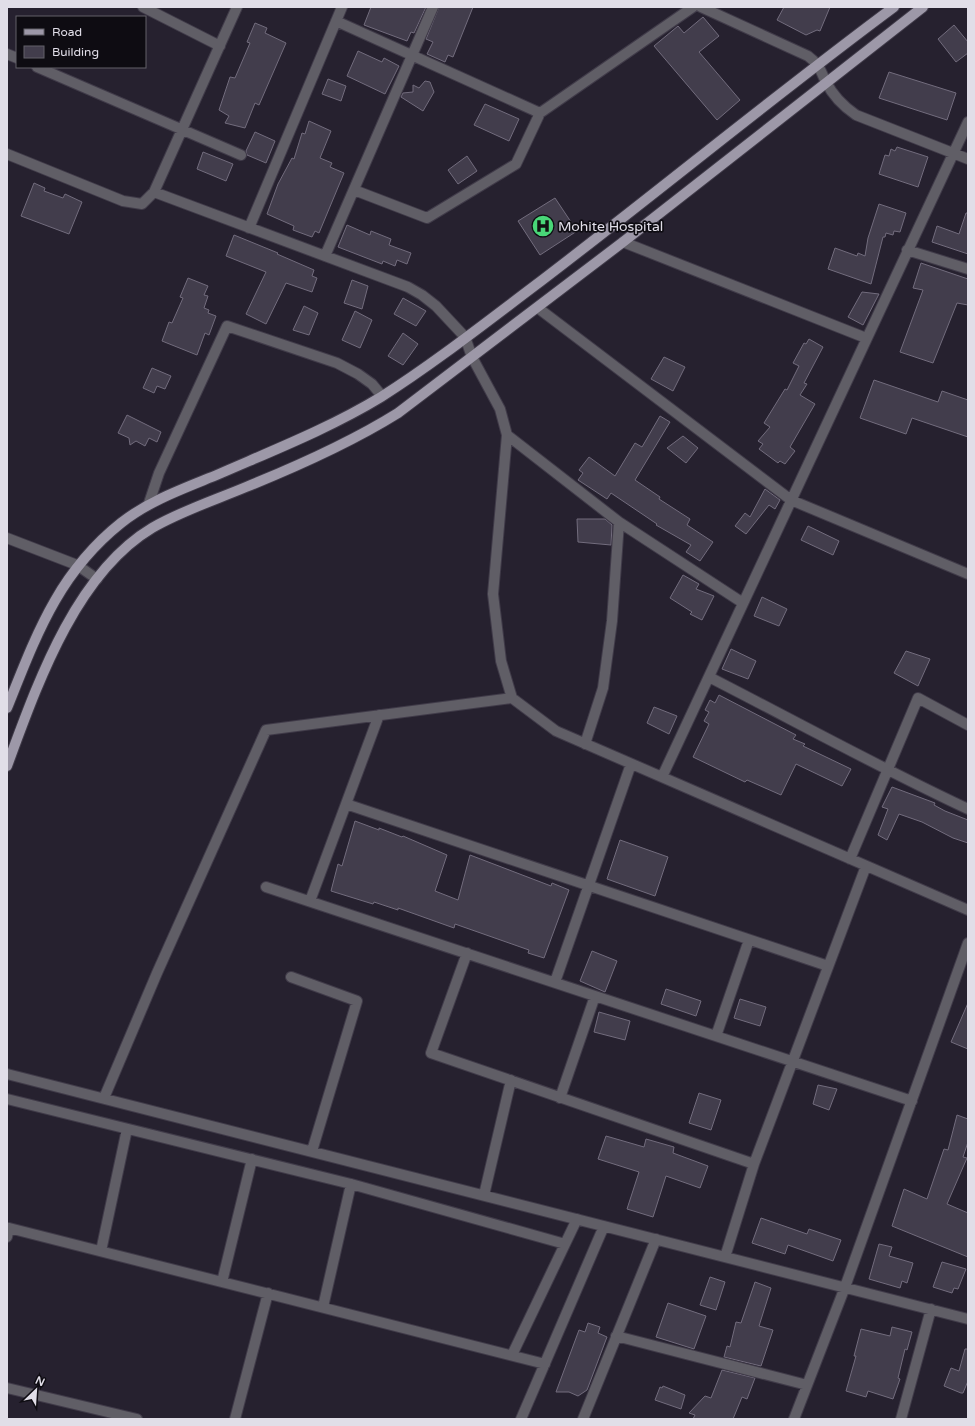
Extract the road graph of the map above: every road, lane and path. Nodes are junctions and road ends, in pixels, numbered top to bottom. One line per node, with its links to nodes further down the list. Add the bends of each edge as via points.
1 (143, 7): 10 (street)
2 (237, 7): 10 (street)
3 (342, 7): 9 (street)
4 (433, 7): 11 (street)
5 (693, 7): 15 (street)
6 (701, 7): 12 (street, via 796,49)
7 (894, 7): 12 (main road)
8 (923, 7): 14 (main road)
9 (336, 20): 11 (street); 24 (street)
10 (220, 46): 17 (street)
11 (412, 55): 15 (street); 22 (street)
12 (818, 63): 14 (street); 30 (main road, via 604,233)
13 (39, 68): 17 (street)
14 (826, 83): 19 (street, via 842,106 856,115); 25 (main road)
15 (540, 113): 22 (street, via 516,164 427,218)
16 (968, 122): 19 (street)
17 (182, 130): 20 (street); 23 (street)
18 (7, 154): 23 (street, via 123,201 142,204)
19 (952, 154): 21 (street); 26 (street)
20 (241, 155)
21 (968, 159)
22 (354, 190): 27 (street)
23 (154, 192): 24 (street)
24 (249, 228): 27 (street)
25 (623, 242): 29 (main road); 31 (street)
26 (908, 250): 28 (street); 31 (street)
27 (325, 256): 30 (street, via 408,287 422,295)
28 (968, 269)
29 (538, 308): 32 (main road); 35 (street)
30 (465, 337): 32 (street); 33 (main road)
31 (866, 338): 35 (street)
32 (472, 357): 34 (street, via 500,409); 41 (main road, via 376,427 328,452 153,528 137,539)
33 (382, 396): 36 (main road, via 297,441); 36 (street, via 372,384 337,363 227,326 159,473)
34 (507, 435): 37 (street); 44 (street, via 493,594 501,661)
35 (791, 500): 40 (street); 42 (street)
36 (149, 503): 39 (main road, via 121,523)
37 (619, 522): 42 (street); 48 (street, via 612,621 603,688)
38 (7, 538): 39 (street)
39 (77, 565): 41 (street); 45 (main road, via 42,624)
40 (968, 574)
41 (97, 579): 50 (main road, via 79,603 58,641)
42 (743, 603): 43 (street)
43 (709, 677): 51 (street); 52 (street)
44 (512, 698): 46 (street); 48 (street, via 556,731)
45 (7, 708)
46 (379, 715): 53 (street); 72 (street, via 266,730)
47 (968, 725): 51 (street, via 918,698)
48 (585, 744): 49 (street)
49 (631, 764): 52 (street); 58 (street)
50 (7, 766)
51 (887, 771): 54 (street); 55 (street)
52 (662, 777): 55 (street)
53 (346, 804): 58 (street); 59 (street)
54 (968, 809)
55 (850, 859): 56 (street)
56 (866, 866): 60 (street); 64 (street)
57 (266, 886): 59 (street)
58 (589, 886): 61 (street); 66 (street)
59 (310, 901): 63 (street)
60 (968, 910)
61 (749, 940): 64 (street); 68 (street)
62 (968, 943): 75 (street)
63 (468, 953): 66 (street); 71 (street, via 431,1053)
64 (828, 966): 69 (street)
65 (291, 977): 77 (street, via 357,1001)
66 (555, 982): 67 (street)
67 (595, 996): 68 (street); 73 (street)
68 (716, 1036): 69 (street)
69 (793, 1061): 75 (street); 79 (street)
70 (7, 1074): 72 (street)
71 (511, 1080): 73 (street); 81 (street)
72 (104, 1098): 77 (street)
73 (560, 1098): 79 (street)
74 (7, 1099): 76 (street)
75 (912, 1101): 90 (street)
76 (127, 1129): 78 (street); 87 (street)
77 (312, 1151): 81 (street)
78 (252, 1159): 80 (street); 89 (street)
79 (754, 1164): 88 (street)
80 (351, 1184): 86 (street); 92 (street)
81 (484, 1195): 82 (street)
82 (577, 1219): 83 (street); 86 (street)
83 (604, 1226): 85 (street); 97 (street)
84 (7, 1237): 87 (street, via 9,1228)
85 (656, 1239): 88 (street); 95 (street)
86 (565, 1244): 96 (street)
87 (101, 1251): 89 (street)
88 (725, 1257): 90 (street)
89 (222, 1282): 91 (street)
90 (845, 1287): 93 (street); 98 (street)
91 (268, 1293): 92 (street); 101 (street)
92 (323, 1307): 96 (street)
93 (931, 1309): 94 (street); 105 (street)
94 (968, 1319)
95 (616, 1336): 98 (street); 103 (street)
96 (512, 1355): 97 (street)
97 (545, 1364): 102 (street)
98 (807, 1385): 104 (street)
99 (7, 1388): 100 (street)
100 (137, 1419)
101 (235, 1419)
102 (521, 1419)
103 (583, 1419)
104 (794, 1419)
105 (901, 1419)

